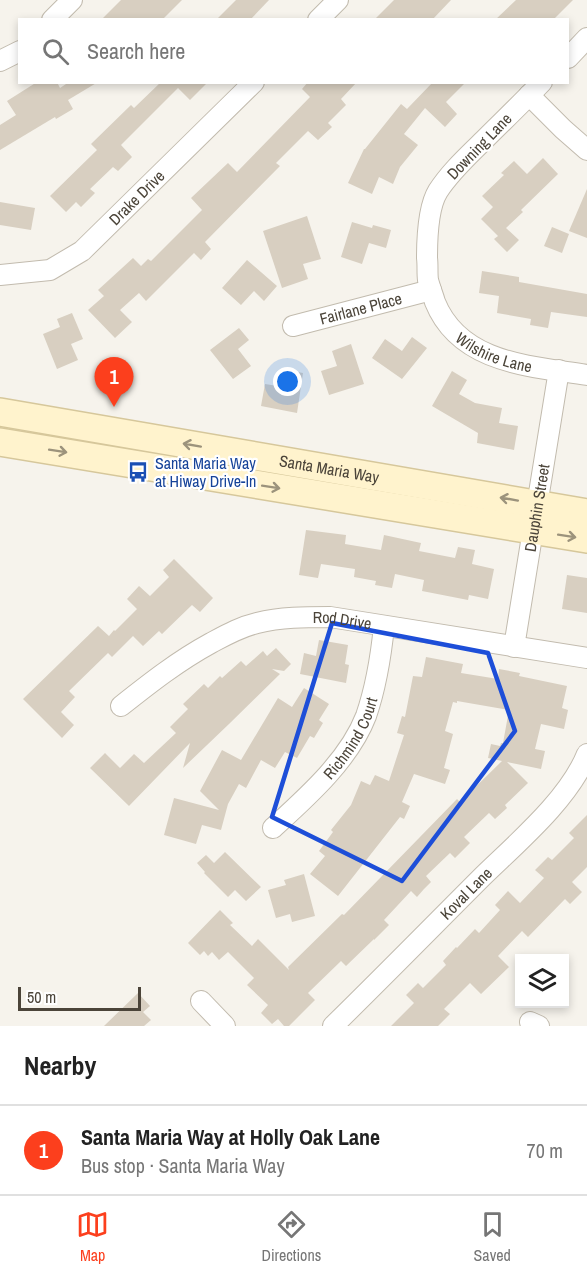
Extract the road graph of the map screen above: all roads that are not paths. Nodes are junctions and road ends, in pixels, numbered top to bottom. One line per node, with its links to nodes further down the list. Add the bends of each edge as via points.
1 (72, 0): 3 (street)
2 (338, 0): 4 (street)
3 (54, 18)
4 (320, 18)
5 (587, 38): 7 (street)
6 (18, 52): 8 (street)
7 (569, 56)
8 (0, 61)
9 (252, 84): 12 (street, Drake Drive, via 82,251 50,270)
10 (536, 89): 11 (street, via 563,129); 13 (street, Downing Lane, via 450,173 436,194 427,240)
11 (587, 150)
12 (0, 275)
13 (431, 290): 14 (street, Fairlane Place); 15 (street, Wilshire Lane, via 441,316 477,349 526,366)
14 (293, 326)
15 (560, 370): 16 (street, Wilshire Lane); 19 (street, Dauphin Street)
16 (587, 375)
17 (0, 412): 19 (main road, Santa Maria Way, one-way to 17)
18 (0, 442): 21 (main road, Santa Maria Way, one-way to 21)
19 (537, 504): 20 (main road, Santa Maria Way); 21 (street, Dauphin Street)
20 (587, 513)
21 (533, 530): 22 (main road, Santa Maria Way, one-way to 22); 24 (street, Dauphin Street)
22 (587, 539)
23 (384, 626): 24 (street, Rod Drive); 26 (street, Rod Drive, via 330,617 301,617 235,630 189,656); 28 (street, Richmind Court, via 379,667 365,716 352,743 336,765)
24 (514, 646): 25 (street, Rod Drive)
25 (587, 658)
26 (121, 706)
27 (587, 754): 31 (street, Koval Lane, via 564,793 529,831)
28 (273, 828)
29 (201, 1001): 30 (street)
30 (225, 1026)
31 (333, 1026)

